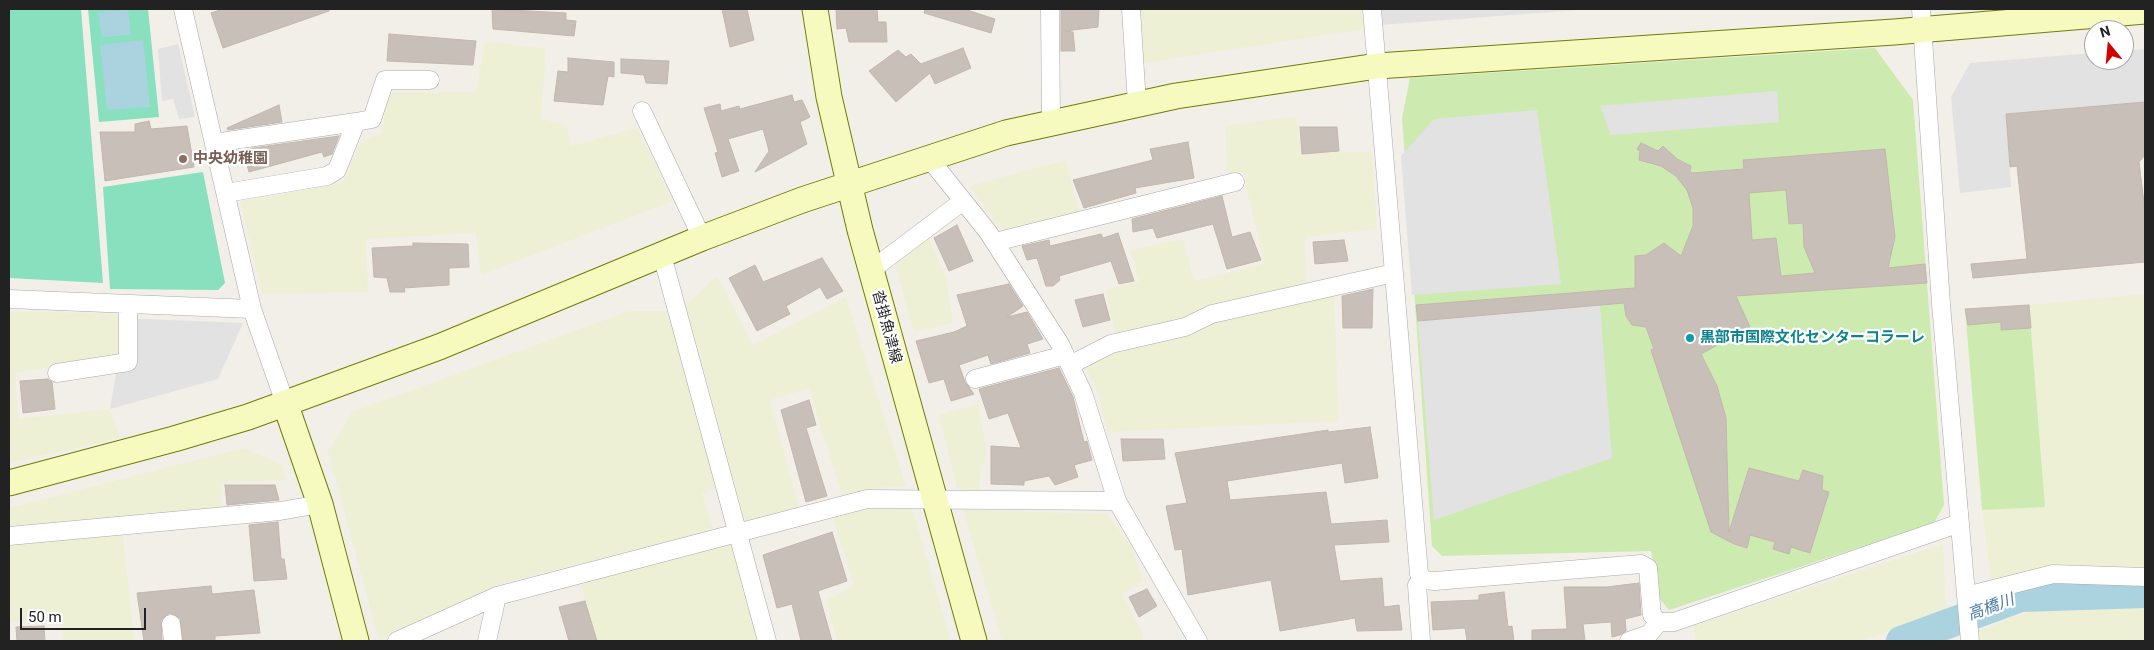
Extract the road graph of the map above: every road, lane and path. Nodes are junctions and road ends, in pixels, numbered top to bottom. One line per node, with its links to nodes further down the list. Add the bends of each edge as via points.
1 (184, 9): 14 (street)
2 (816, 9): 17 (street, 沓掛魚津線, via 828,97)
3 (1050, 9): 13 (street)
4 (1131, 9): 10 (street)
5 (1372, 9): 8 (street)
6 (2145, 12): 7 (street)
7 (1921, 19): 8 (street); 36 (street)
8 (1377, 66): 10 (street); 24 (street)
9 (430, 80): 12 (street, via 385,80 372,119)
10 (1137, 104): 13 (street)
11 (642, 111): 20 (street)
12 (356, 122): 14 (street); 18 (street, via 336,170 327,176)
13 (1052, 123): 15 (street, via 1006,133)
14 (214, 143): 18 (street)
15 (928, 157): 17 (street); 19 (street)
16 (1235, 182): 21 (street)
17 (849, 184): 20 (street); 23 (street, 沓掛魚津線)
18 (226, 193): 27 (street)
19 (963, 201): 21 (street); 23 (street)
20 (702, 238): 22 (street)
21 (995, 242): 28 (street)
22 (662, 255): 31 (street, via 439,346); 37 (street)
23 (870, 271): 33 (street, 沓掛魚津線)
24 (1394, 273): 28 (street, via 1212,314 1185,327 1112,344); 40 (street, via 1419,574)
25 (9, 299): 26 (street)
26 (128, 305): 27 (street); 29 (street, via 128,362)
27 (252, 309): 31 (street)
28 (1068, 360): 30 (street); 34 (street, via 1083,393)
29 (57, 372)
30 (975, 379)
31 (285, 403): 32 (street, via 174,439); 35 (street)
32 (9, 483)
33 (933, 498): 34 (street); 37 (street, via 867,499); 48 (street, 沓掛魚津線)
34 (1117, 501): 49 (street)
35 (320, 504): 38 (street, via 280,511); 44 (street)
36 (1960, 523): 42 (street); 43 (street, via 1674,622)
37 (738, 532): 41 (street); 47 (street)
38 (9, 536)
39 (2145, 577): 42 (street, via 2053,574)
40 (1424, 580): 43 (street, via 1641,564 1648,568 1652,615); 50 (street, via 1417,585)
41 (497, 596): 45 (street); 46 (street)
42 (1966, 596): 52 (street)
43 (1659, 622): 51 (street, via 1649,634)
44 (356, 641)
45 (397, 641)
46 (487, 641)
47 (767, 641)
48 (974, 641)
49 (1198, 641)
50 (1421, 641)
51 (1629, 641)
52 (1970, 641)

